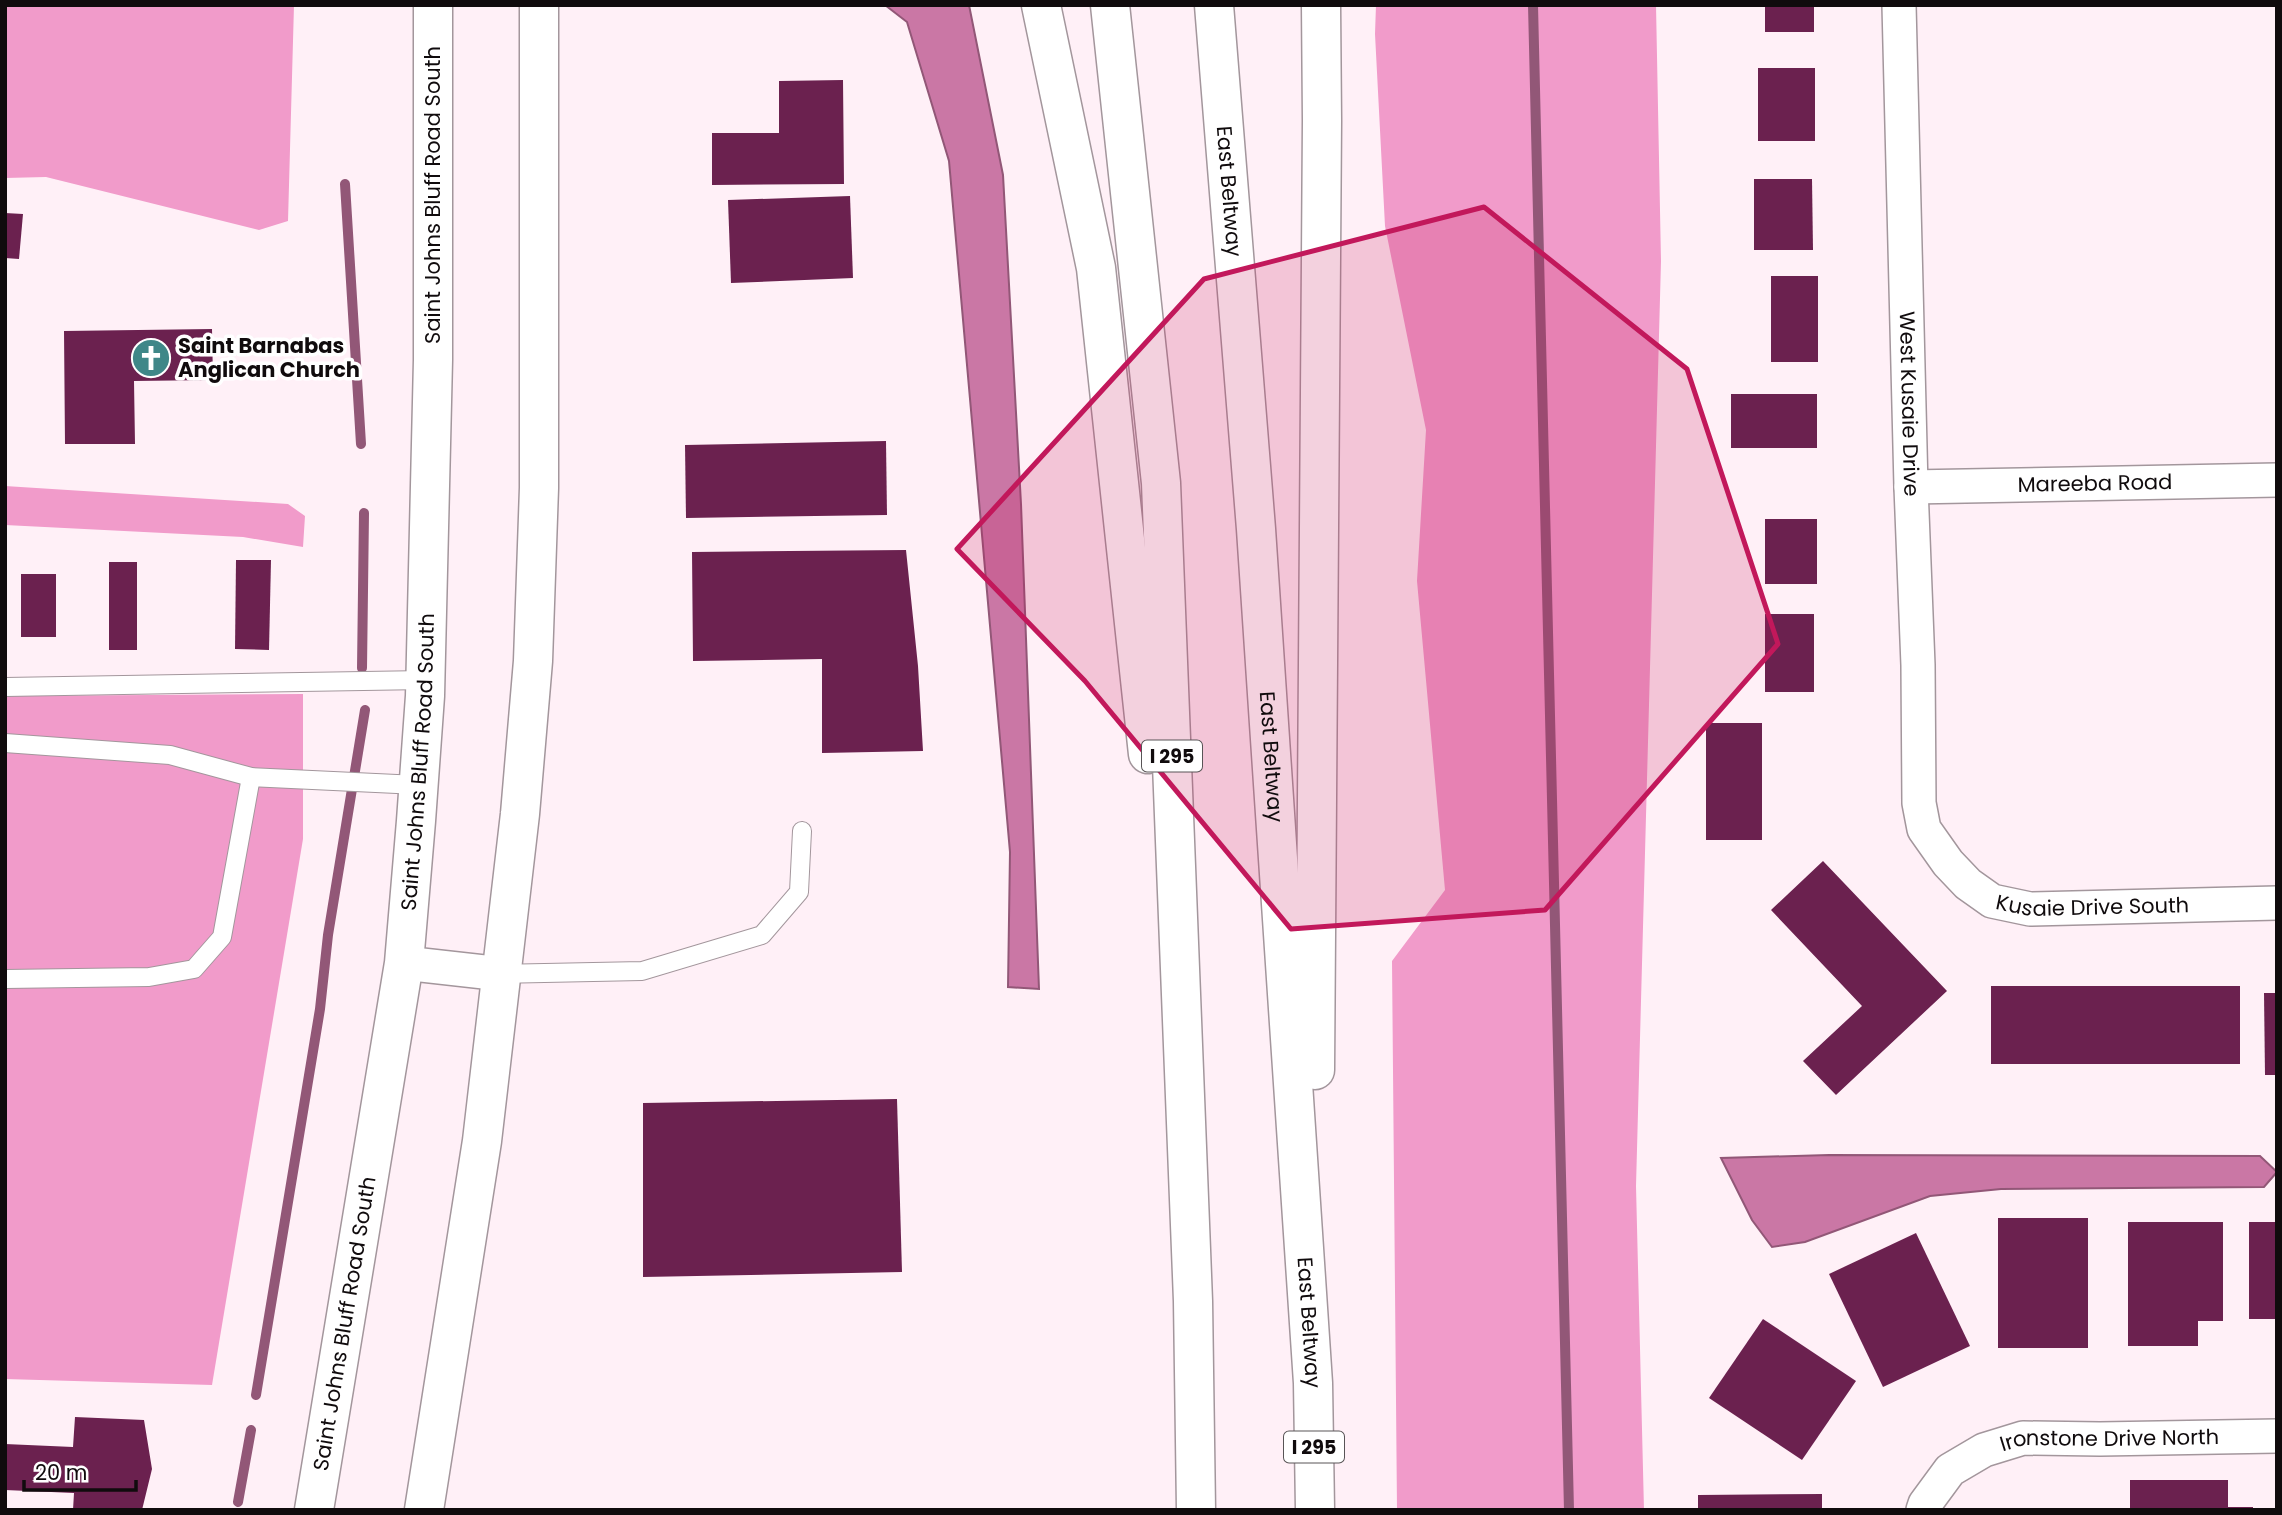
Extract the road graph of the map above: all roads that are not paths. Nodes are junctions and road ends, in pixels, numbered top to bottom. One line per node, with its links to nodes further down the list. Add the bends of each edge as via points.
1 (433, 5): 10 (main road, Saint Johns Bluff Road South, via 433,360)
2 (539, 5): 19 (main road, via 539,488 534,621)
3 (1041, 5): 21 (main road, via 1096,268)
4 (1110, 5): 21 (main road, I 295, via 1161,484)
5 (1214, 5): 22 (main road, East Beltway / I 295, via 1256,529)
6 (1321, 5): 22 (main road)
7 (1899, 5): 9 (street, West Kusaie Drive)
8 (2277, 480): 9 (street, Mareeba Road)
9 (1911, 486): 15 (street, West Kusaie Drive)
10 (426, 680): 11 (lane); 14 (main road, Saint Johns Bluff Road South)
11 (5, 687)
12 (5, 743): 13 (lane, via 170,755)
13 (251, 777): 14 (lane); 20 (lane, via 222,937 194,969 149,977)
14 (418, 785): 18 (main road, Saint Johns Bluff Road South)
15 (1919, 803): 17 (street, Kusaie Drive South, via 1924,829 1948,863 1992,901 2030,909)
16 (802, 831): 19 (lane, via 799,892 762,935 642,971)
17 (2277, 903)
18 (404, 962): 19 (street); 24 (main road, Saint Johns Bluff Road South)
19 (502, 974): 25 (main road, via 482,1141)
20 (5, 979)
21 (1185, 1099): 26 (main road, I 295)
22 (1313, 1383): 27 (main road, East Beltway / I 295)
23 (2277, 1436): 28 (street, Ironstone Drive North, via 2023,1438 1983,1450 1950,1470)
24 (314, 1510)
25 (424, 1510)
26 (1196, 1510)
27 (1315, 1510)
28 (1923, 1510)

